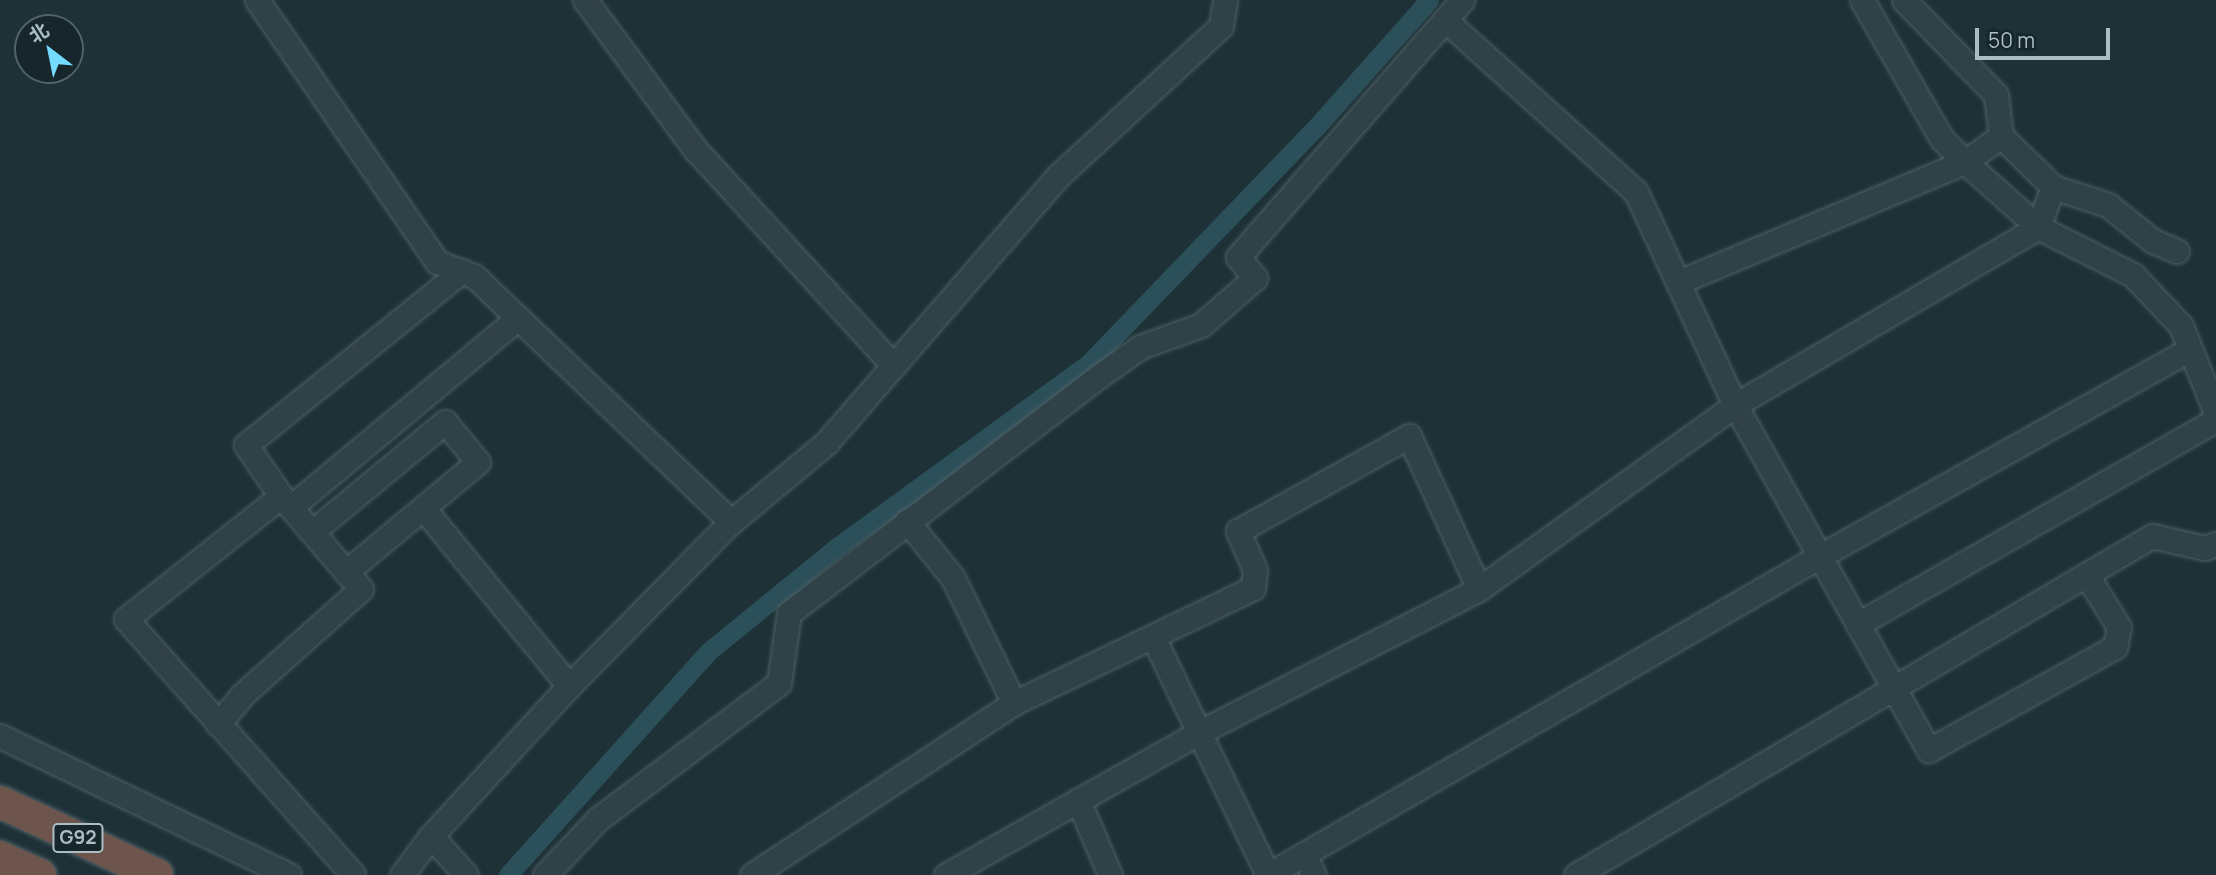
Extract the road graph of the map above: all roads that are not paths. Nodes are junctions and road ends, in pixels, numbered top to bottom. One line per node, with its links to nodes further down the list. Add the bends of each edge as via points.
1 (257, 0): 11 (street, via 437,262)
2 (585, 0): 15 (street, via 695,149)
3 (1225, 0): 15 (street, via 1220,26 1057,177)
4 (1462, 0): 7 (street)
5 (1862, 0): 8 (street, via 1942,139)
6 (1904, 0): 8 (street, via 1996,95)
7 (1445, 20): 12 (street, via 1636,192); 21 (street, via 1237,257 1255,278 1200,325 1140,348)
8 (1983, 149): 9 (street); 9 (street); 12 (street)
9 (2045, 209): 10 (street, via 2108,205 2153,241); 14 (street, via 2133,275 2181,326); 16 (street)
10 (2177, 251)
11 (462, 271): 13 (street, via 474,276); 19 (street, via 246,444)
12 (1679, 282): 16 (street)
13 (518, 318): 19 (street); 22 (street)
14 (2190, 349): 17 (street); 25 (street)
15 (894, 366): 22 (street, via 826,443)
16 (1735, 405): 25 (street); 28 (street)
17 (2216, 413)
18 (2216, 420): 29 (street)
19 (286, 502): 23 (street); 34 (street, via 126,619)
20 (423, 508): 23 (street, via 478,463 445,422); 26 (street); 31 (street)
21 (907, 521): 33 (street, via 953,578); 48 (street, via 789,613 779,683 598,819)
22 (731, 522): 31 (street)
23 (312, 532): 26 (street)
24 (2216, 544): 27 (street, via 2205,548 2152,536)
25 (1820, 556): 29 (street); 40 (street)
26 (346, 572): 34 (street, via 360,589 242,695)
27 (2086, 574): 32 (street); 32 (street, via 2119,626 2115,647 1929,750)
28 (1479, 589): 30 (street, via 1409,436 1238,531 1255,570 1253,588); 35 (street)
29 (1858, 624): 32 (street)
30 (1153, 637): 33 (street); 35 (street)
31 (569, 686): 39 (street)
32 (1894, 687): 54 (street)
33 (1014, 703): 49 (street)
34 (218, 724): 46 (street)
35 (1198, 733): 37 (street); 52 (street)
36 (0, 736): 45 (street)
37 (1078, 800): 50 (street); 51 (street)
38 (0, 802): 44 (highway, G92)
39 (431, 836): 42 (street); 47 (street)
40 (1304, 854): 52 (street); 53 (street)
41 (0, 857): 43 (highway, G92)
42 (459, 867)
43 (40, 875)
44 (157, 875)
45 (289, 875)
46 (353, 875)
47 (402, 875)
48 (545, 875)
49 (752, 875)
50 (946, 875)
51 (1110, 875)
52 (1268, 875)
53 (1314, 875)
54 (1576, 875)

